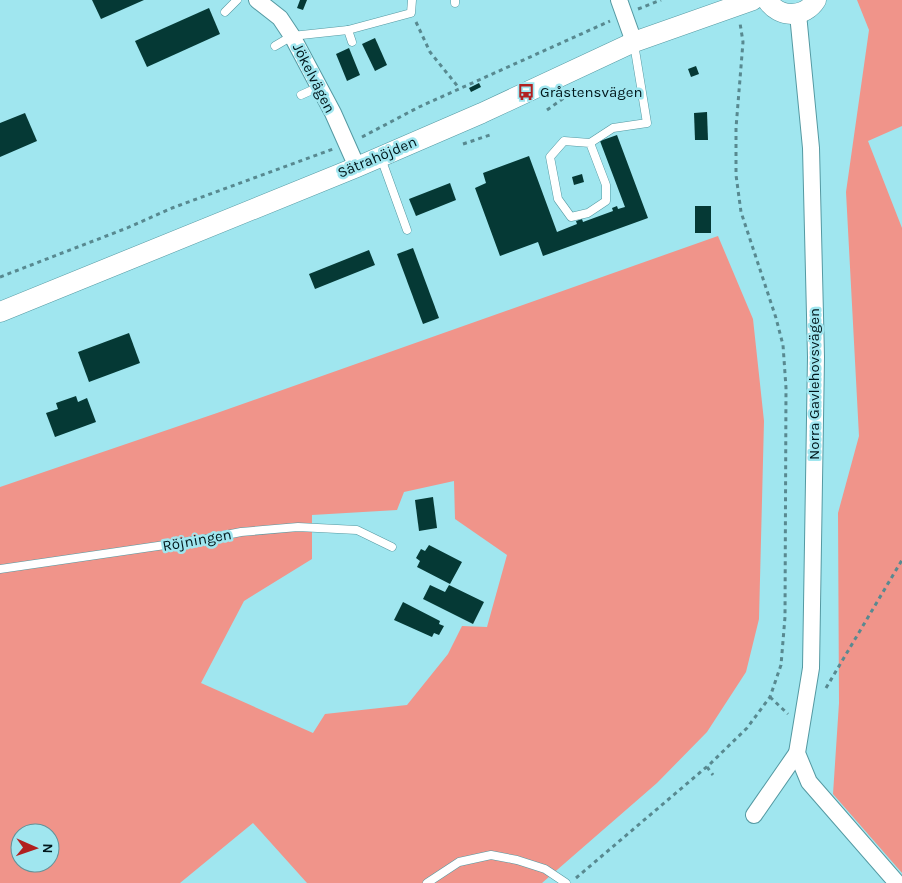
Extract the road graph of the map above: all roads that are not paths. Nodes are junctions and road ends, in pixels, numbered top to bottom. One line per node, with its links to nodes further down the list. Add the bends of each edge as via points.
1 (237, 0): 8 (lane)
2 (257, 0): 11 (street, Jökelvägen, via 280,18)
3 (412, 0): 10 (lane, via 411,13)
4 (619, 0): 13 (street)
5 (767, 0): 9 (street, via 782,13)
6 (816, 0): 9 (street, via 806,11)
7 (746, 3): 13 (street, Sätrahöjden)
8 (226, 12)
9 (798, 14): 24 (street, Norra Gavlehovsvägen, via 811,148 816,356 811,668)
10 (348, 30): 11 (lane); 12 (lane)
11 (292, 36): 14 (lane); 15 (street, Jökelvägen)
12 (352, 42)
13 (634, 42): 17 (lane, via 647,123 614,128); 18 (street, Sätrahöjden)
14 (275, 46)
15 (319, 87): 16 (lane); 19 (street, Jökelvägen)
16 (301, 95)
17 (590, 143): 17 (lane, via 606,185 606,201 588,213 571,216 558,199 550,156 564,140)
18 (380, 157): 19 (street, Sätrahöjden); 20 (lane)
19 (356, 167): 21 (street, Sätrahöjden)
20 (406, 230)
21 (0, 312)
22 (392, 547): 23 (lane, Röjningen, via 357,530 298,527 241,532)
23 (0, 569)
24 (796, 753): 25 (street, Norra Gavlehovsvägen); 28 (street, via 809,782)
25 (754, 815)
26 (427, 883): 27 (lane, via 460,862 491,855 545,869)
27 (566, 883)
28 (897, 883)

